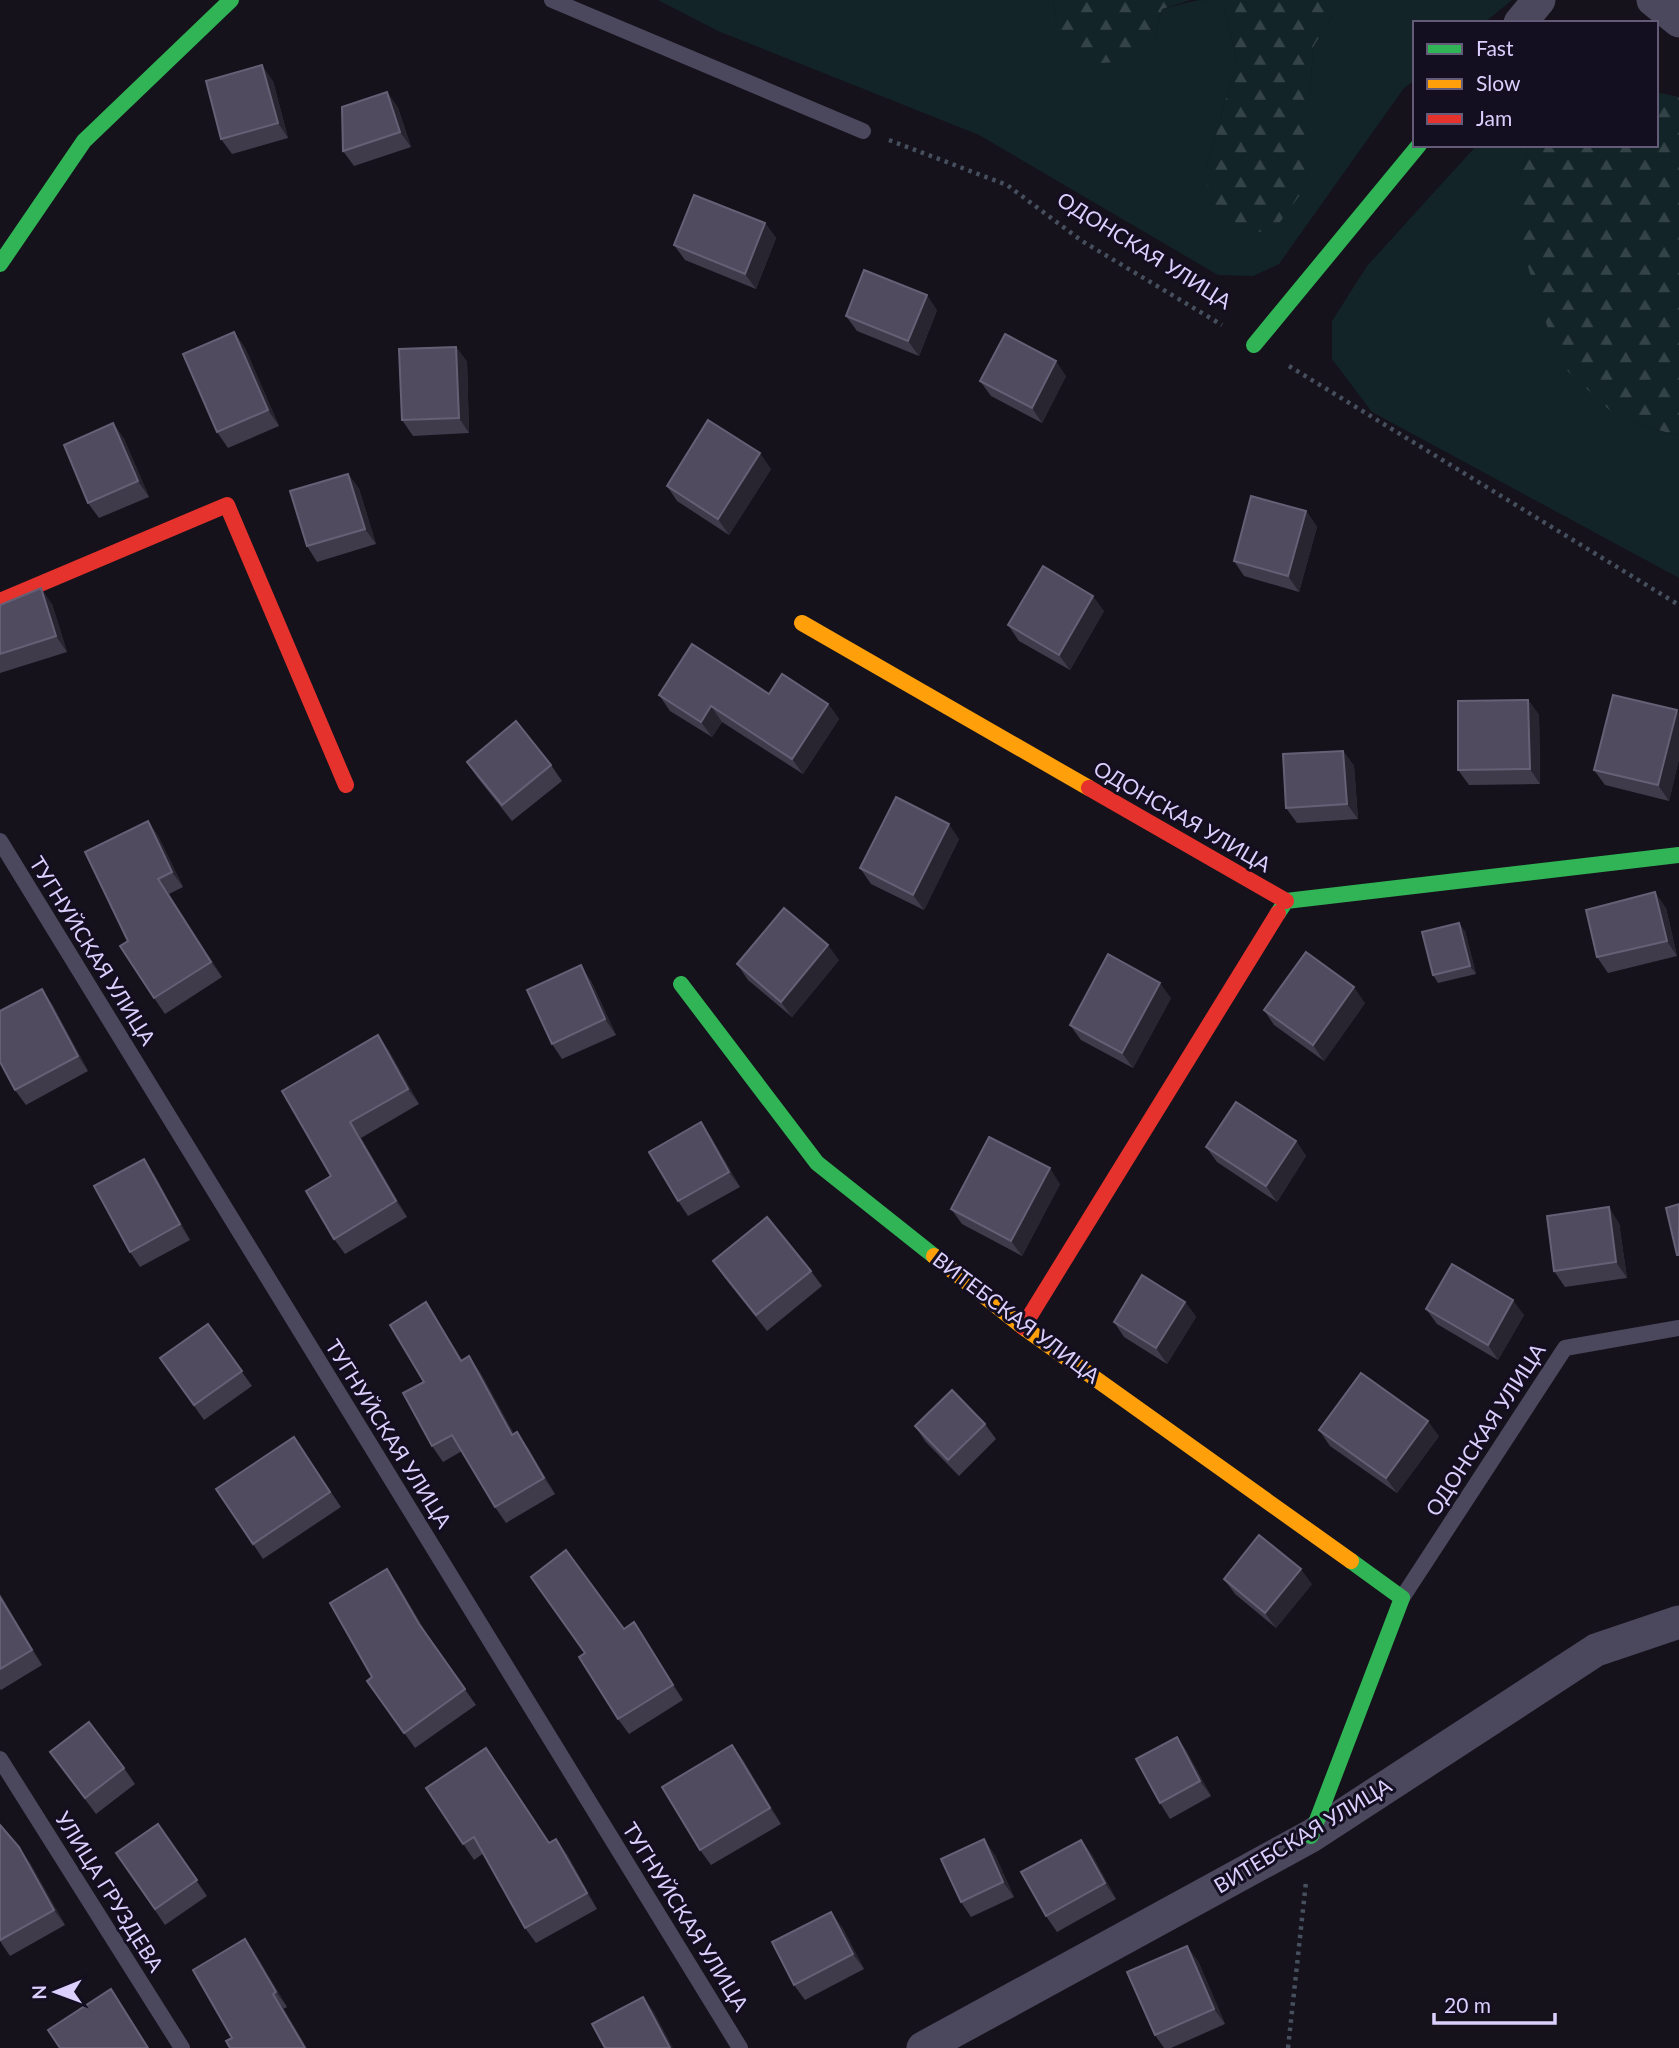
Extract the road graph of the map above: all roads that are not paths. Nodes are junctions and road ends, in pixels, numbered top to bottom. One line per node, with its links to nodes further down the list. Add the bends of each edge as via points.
1 (231, 0): 9 (street, via 84,141)
2 (552, 0): 7 (lane)
3 (1539, 0): 5 (street)
4 (1653, 0): 6 (street)
5 (1522, 21)
6 (1679, 21)
7 (863, 131)
8 (1417, 147): 10 (street)
9 (0, 264)
10 (1254, 345)
11 (0, 601): 13 (street, via 228,505)
12 (802, 623): 16 (street, ОДОНСКАЯ УЛИЦА)
13 (346, 785)
14 (0, 842): 25 (lane, ТУГНУЙСКАЯ УЛИЦА)
15 (1679, 855): 16 (street)
16 (1286, 901): 18 (street)
17 (681, 984): 18 (street, ВИТЕБСКАЯ УЛИЦА, via 817,1163)
18 (1023, 1328): 20 (street, ВИТЕБСКАЯ УЛИЦА)
19 (1679, 1328): 20 (lane, ОДОНСКАЯ УЛИЦА, via 1565,1348)
20 (1402, 1598): 23 (street)
21 (1679, 1622): 23 (street, ВИТЕБСКАЯ УЛИЦА, via 1596,1650)
22 (0, 1759): 24 (lane, УЛИЦА ГРУЗДЕВА)
23 (1311, 1836): 26 (street, ВИТЕБСКАЯ УЛИЦА)
24 (182, 2048)
25 (740, 2048)
26 (923, 2048)

